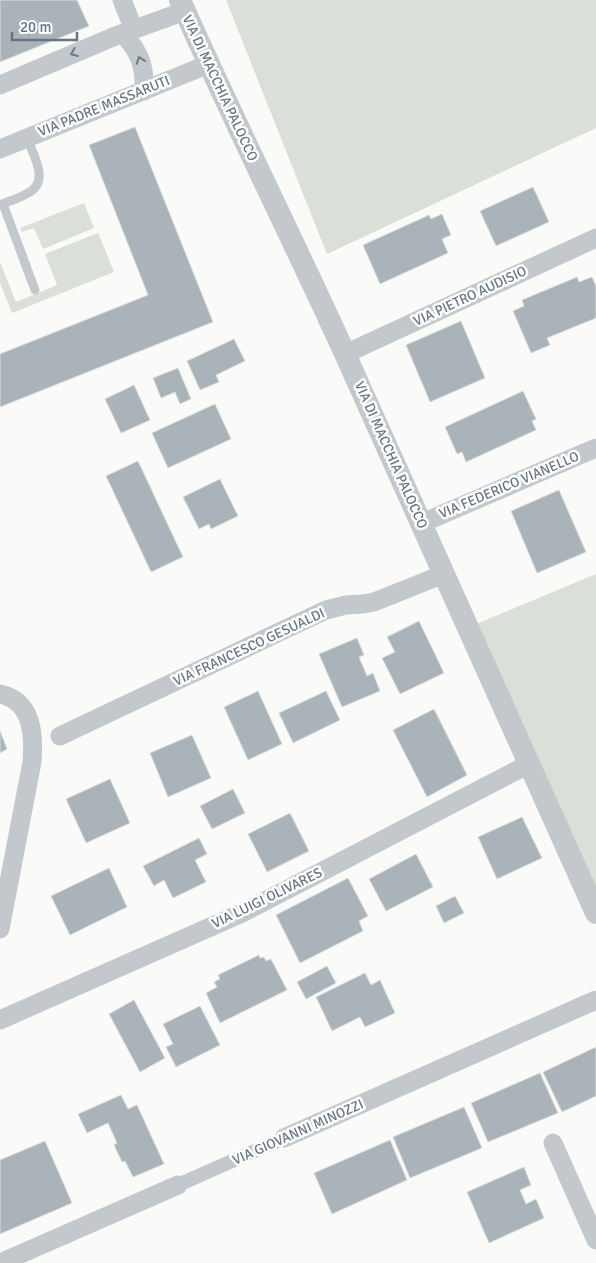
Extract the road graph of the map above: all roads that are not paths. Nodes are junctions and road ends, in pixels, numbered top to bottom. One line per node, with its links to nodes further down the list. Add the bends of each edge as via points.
1 (122, 0): 3 (street)
2 (182, 6): 3 (street); 4 (street, VIA DI MACCHIA PALOCCO)
3 (129, 32): 5 (street, one-way to 5); 6 (street, one-way to 3, via 144,71)
4 (208, 64): 6 (street, VIA PADRE MASSARUTI); 12 (street, VIA DI MACCHIA PALOCCO)
5 (0, 85)
6 (144, 91): 7 (street, VIA PADRE MASSARUTI)
7 (27, 138): 8 (street, VIA PADRE MASSARUTI); 9 (lane, via 38,167 38,184 27,194)
8 (0, 149)
9 (2, 204): 11 (lane)
10 (596, 238): 12 (street, VIA PIETRO AUDISIO)
11 (35, 290)
12 (345, 354): 14 (street, VIA DI MACCHIA PALOCCO)
13 (596, 448): 14 (street, VIA FEDERICO VIANELLO)
14 (422, 523): 15 (street, VIA DI MACCHIA PALOCCO)
15 (444, 574): 17 (street, VIA FRANCESCO GESUALDI, via 374,602 326,610); 18 (street, VIA DI MACCHIA PALOCCO)
16 (0, 694): 20 (street, via 20,704 29,719 33,738 32,762)
17 (60, 736)
18 (529, 764): 19 (street, VIA DI MACCHIA PALOCCO); 22 (street, VIA LUIGI OLIVARES, via 242,913)
19 (596, 913)
20 (0, 930)
21 (596, 1000): 23 (street, VIA GIOVANNI MINOZZI)
22 (0, 1020)
23 (284, 1138): 25 (street, VIA GIOVANNI MINOZZI)
24 (552, 1143): 26 (street)
25 (178, 1185): 27 (street, VIA GIOVANNI MINOZZI)
26 (596, 1240)
27 (0, 1263)

